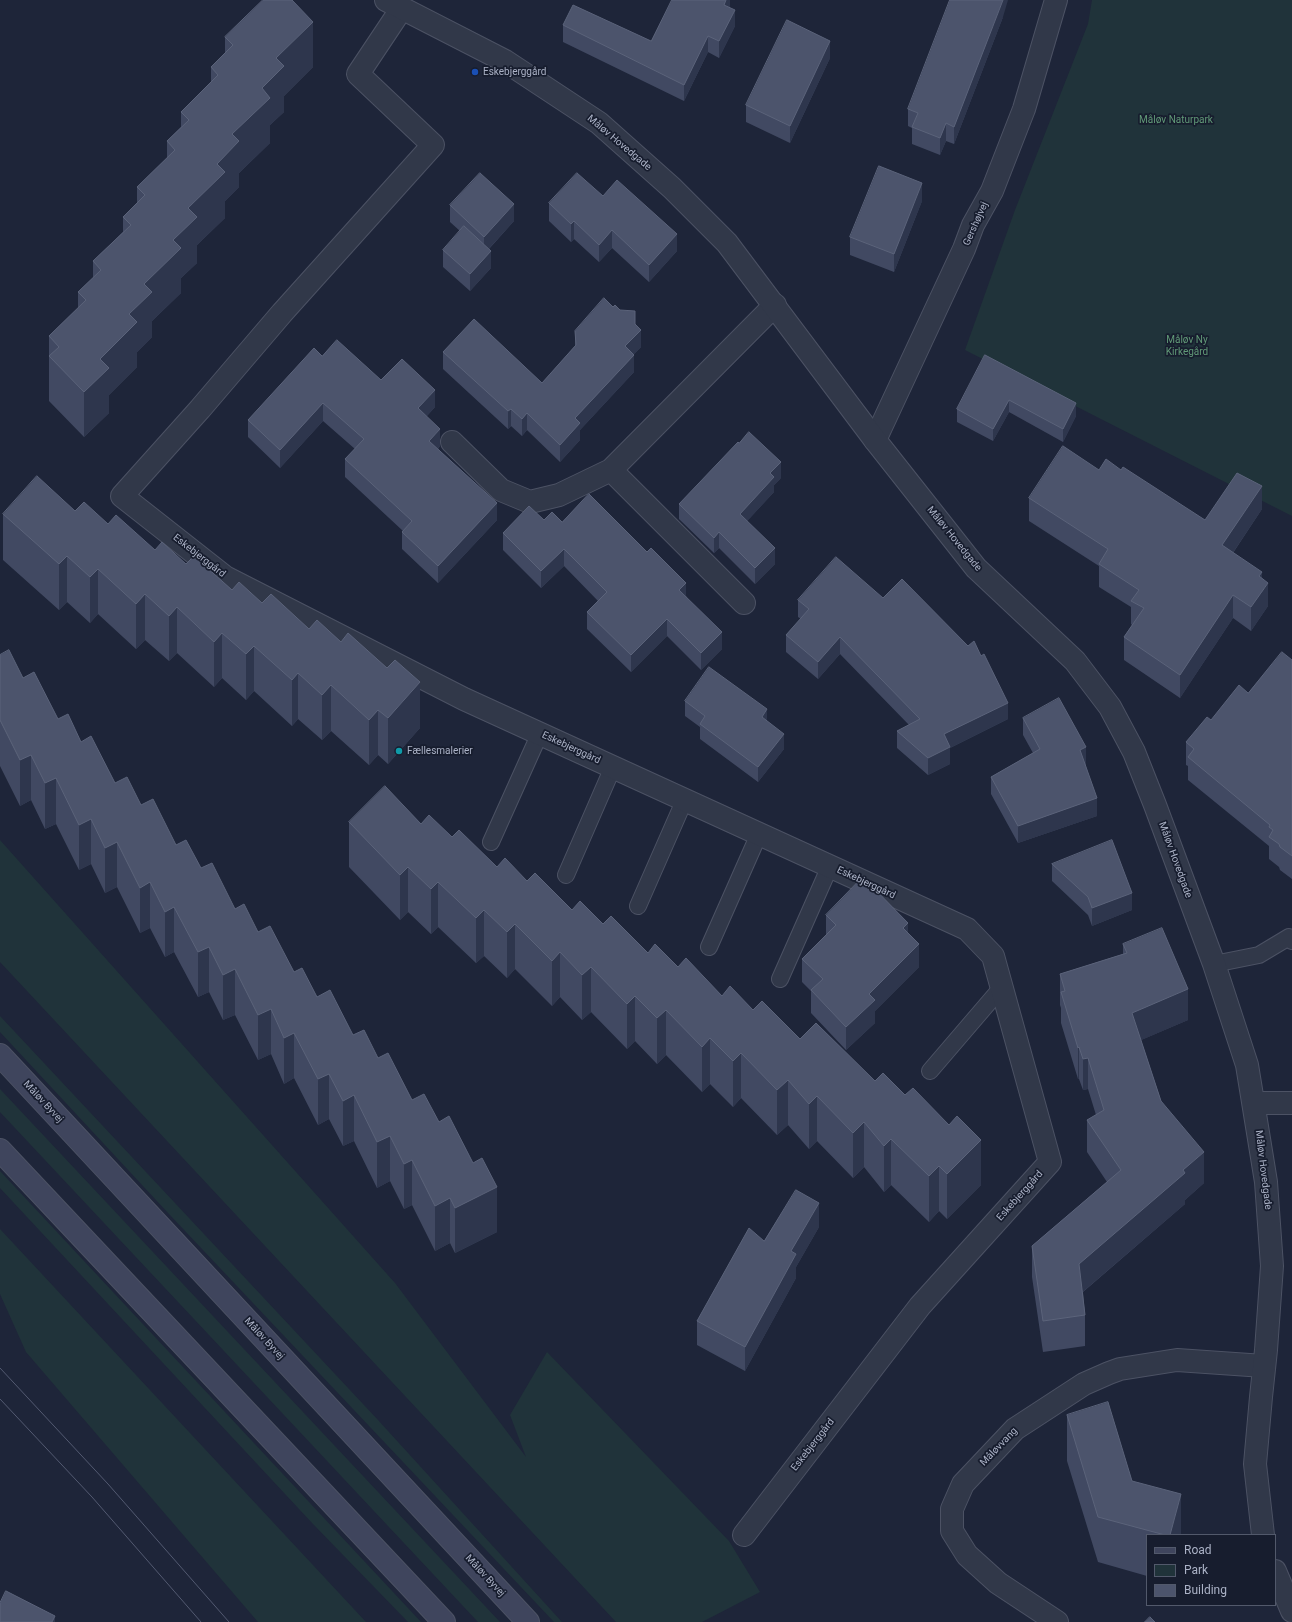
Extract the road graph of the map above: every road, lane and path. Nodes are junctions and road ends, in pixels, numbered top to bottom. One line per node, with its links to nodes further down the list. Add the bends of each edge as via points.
1 (1056, 0): 4 (street, Gershøjvej, via 1024,108 992,191 973,226)
2 (394, 4): 3 (street, Måløv Hovedgade, via 505,60 599,123 672,188 727,243); 8 (street, Eskebjerggård, via 358,74 433,145 122,496 225,577 464,699)
3 (775, 305): 4 (street, Måløv Hovedgade); 6 (street)
4 (875, 440): 18 (street, Måløv Hovedgade, via 976,568 1075,661 1110,707 1134,752)
5 (452, 442): 6 (street, via 501,490 530,502 558,495)
6 (611, 470): 7 (street)
7 (744, 603)
8 (540, 734): 9 (street, Eskebjerggård); 12 (lane)
9 (613, 767): 10 (street, Eskebjerggård); 14 (lane)
10 (684, 799): 11 (street, Eskebjerggård); 15 (lane)
11 (759, 834): 13 (street, Eskebjerggård); 17 (lane)
12 (491, 842)
13 (830, 866): 19 (lane); 20 (street, Eskebjerggård, via 967,929 993,956)
14 (566, 875)
15 (638, 906)
16 (1291, 937): 18 (lane, via 1259,955)
17 (709, 947)
18 (1214, 964): 23 (street, Måløv Hovedgade, via 1247,1065)
19 (780, 979)
20 (1002, 987): 22 (lane); 28 (street, Eskebjerggård, via 1050,1162 920,1306)
21 (0, 1055): 32 (main road, Måløv Byvej)
22 (930, 1071)
23 (1254, 1102): 24 (street); 26 (street, Måløv Hovedgade, via 1266,1182 1272,1266)
24 (1292, 1103)
25 (0, 1150): 31 (main road)
26 (1264, 1366): 27 (street, Måløv Hovedgade, via 1255,1464); 33 (street, Måløvvang, via 1177,1360 1120,1369 1084,1384 1015,1429 964,1484 952,1508 952,1531 967,1555 998,1584)
27 (1264, 1534)
28 (744, 1535)
29 (1276, 1573): 30 (street)
30 (1292, 1610)
31 (444, 1622)
32 (528, 1622)
33 (1057, 1622)

